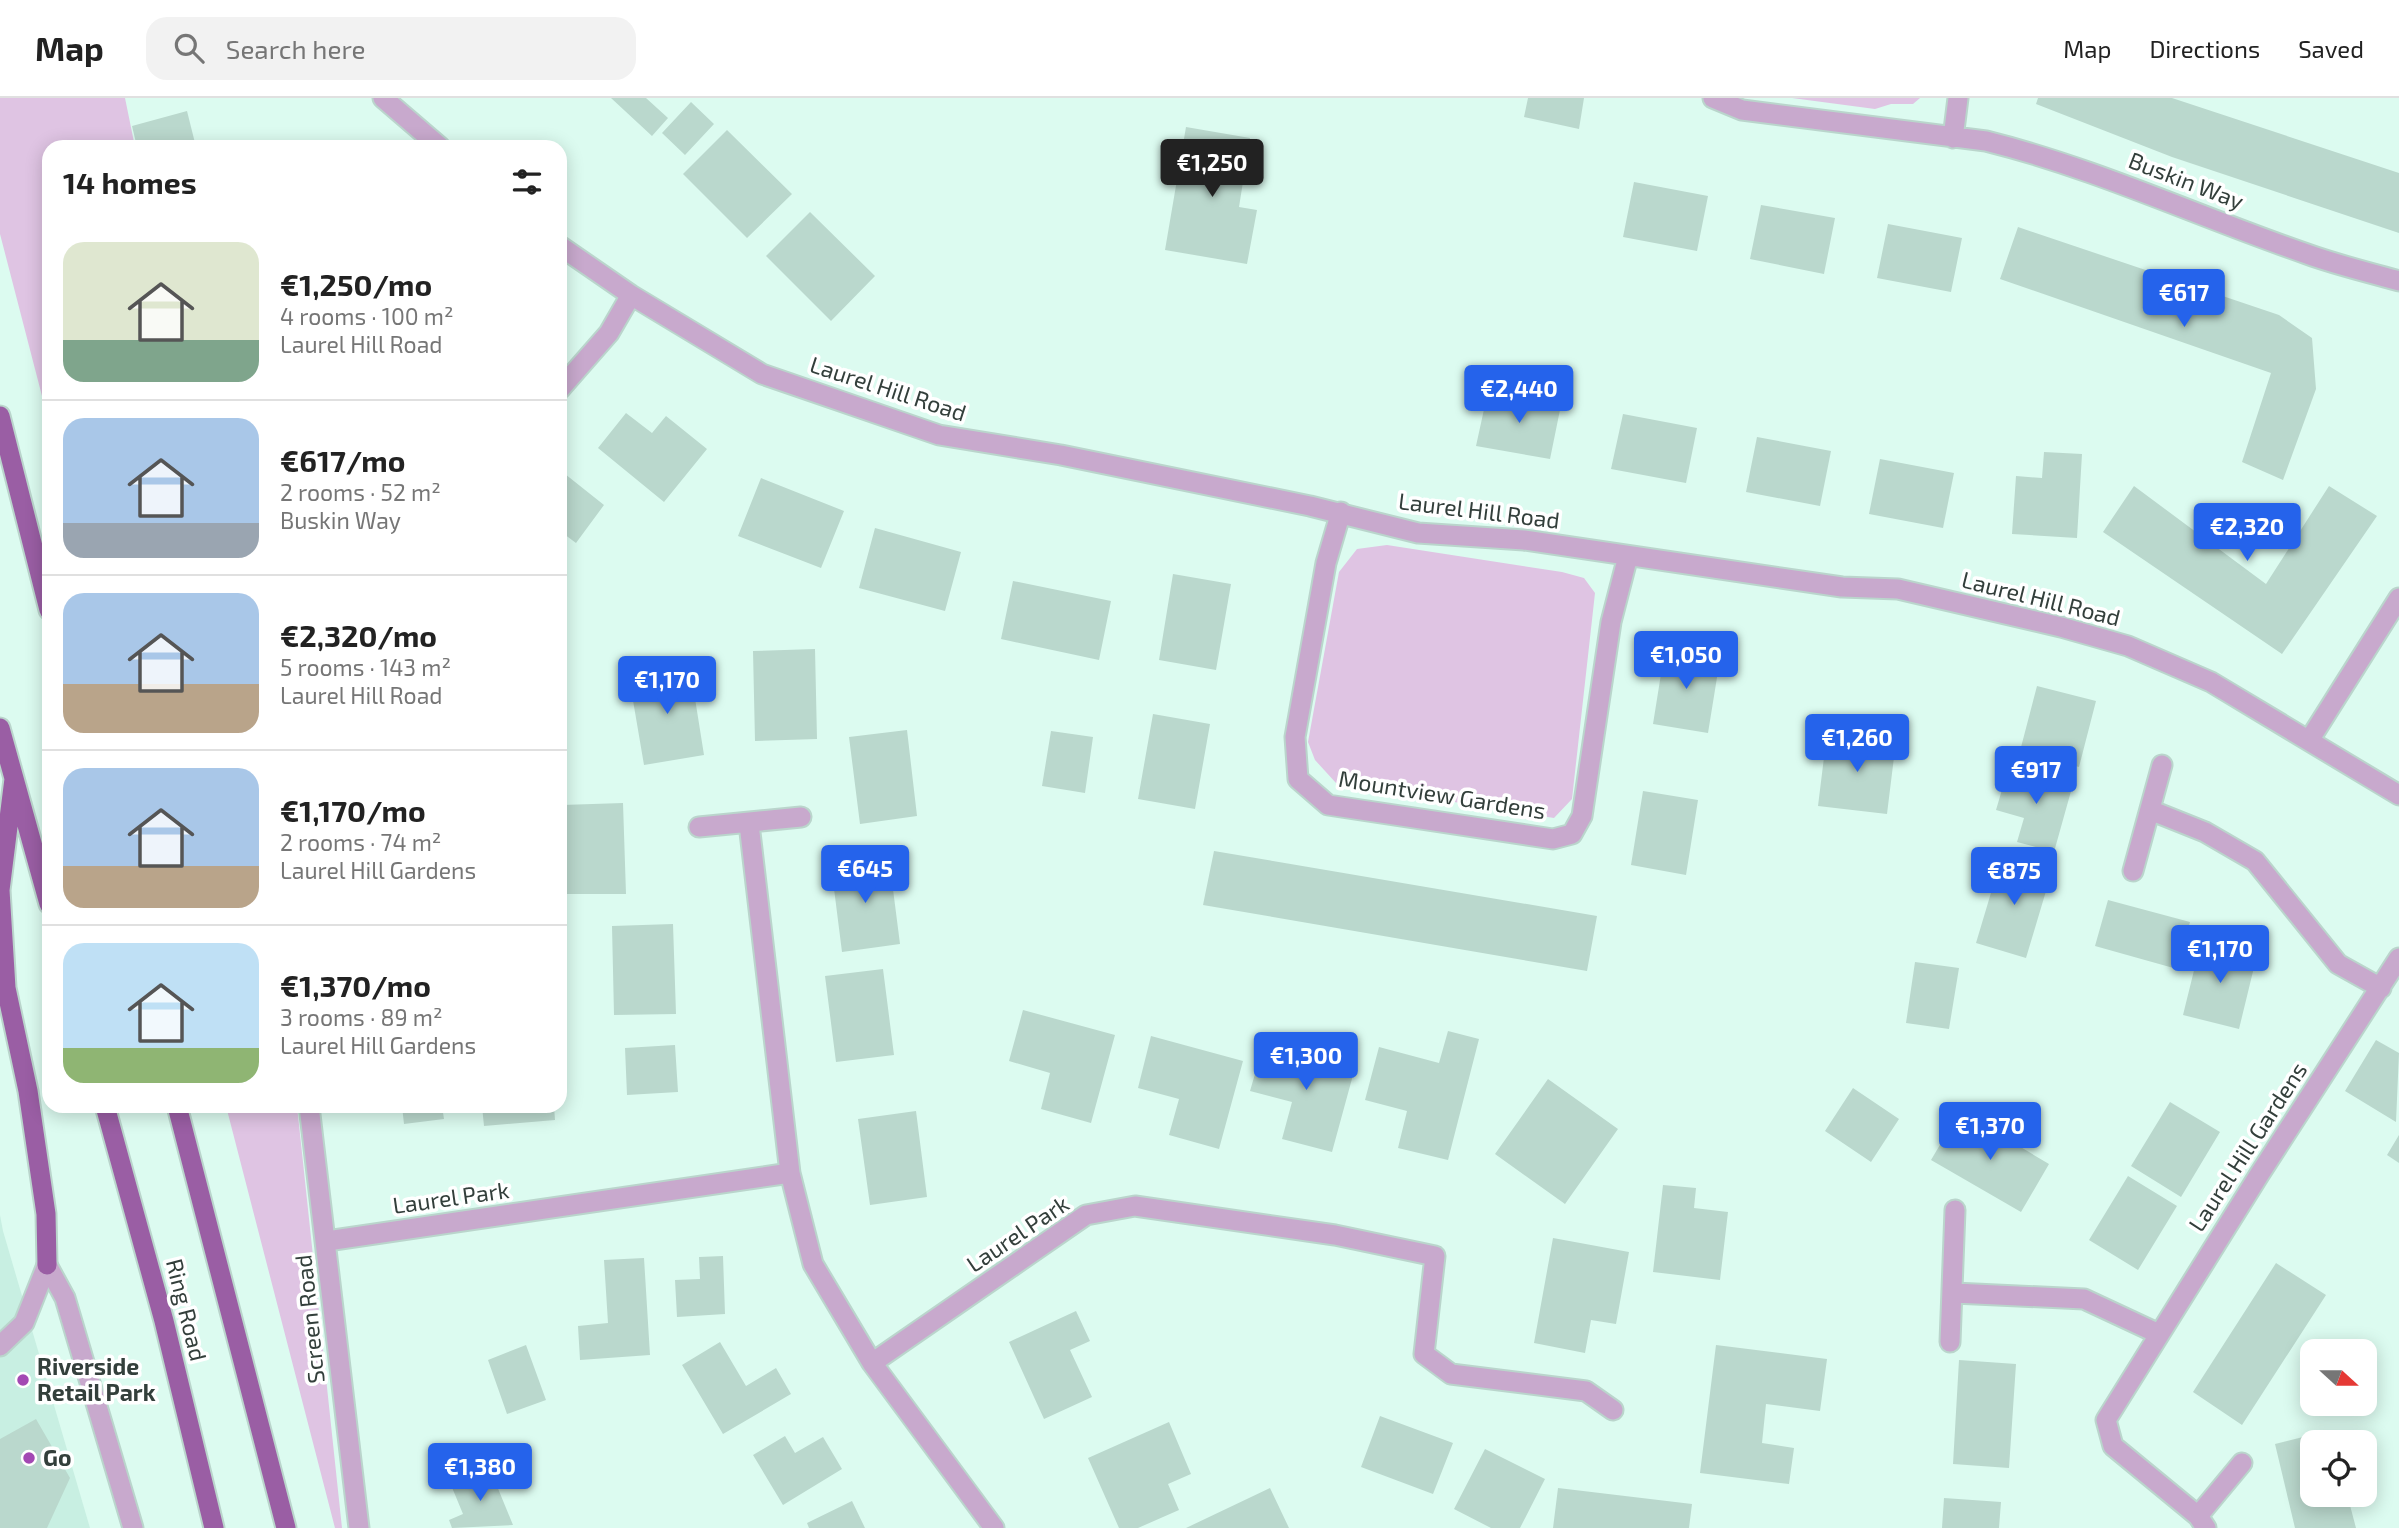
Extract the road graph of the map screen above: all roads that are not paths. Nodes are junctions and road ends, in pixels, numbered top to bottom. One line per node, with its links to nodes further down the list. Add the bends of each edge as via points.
1 (383, 98): 5 (street)
2 (1713, 98): 4 (street, Buskin Way, via 1742,110)
3 (1958, 98): 4 (street)
4 (1953, 138): 7 (street, Buskin Way, via 1986,141 2089,170 2308,254)
5 (432, 140)
6 (567, 251): 8 (street, Laurel Hill Road)
7 (2399, 281)
8 (631, 295): 9 (street, via 609,333); 11 (street, Laurel Hill Road, via 762,374 939,435)
9 (567, 381)
10 (0, 416): 13 (highway)
11 (1341, 512): 12 (street, Laurel Hill Road, via 1418,533 1524,540); 12 (street, Mountview Gardens, via 1326,563 1295,737 1298,779 1328,805 1553,839 1572,834 1582,816 1611,622)
12 (1628, 556): 16 (street, Laurel Hill Road, via 1842,587 1898,589 2061,627 2127,646 2211,682)
13 (42, 582)
14 (2399, 598): 16 (street)
15 (0, 728): 18 (highway)
16 (2310, 738): 19 (street, Laurel Hill Road)
17 (2162, 765): 20 (street)
18 (14, 779): 25 (highway); 34 (highway, via 0,890 6,988 30,1104 46,1214)
19 (2399, 795)
20 (2150, 810): 24 (street); 27 (street, via 2205,832 2255,861 2338,964)
21 (801, 817): 22 (street)
22 (749, 824): 23 (street); 31 (street)
23 (699, 827)
24 (2133, 871)
25 (42, 879)
26 (2397, 967): 27 (street, Laurel Hill Gardens)
27 (2381, 988): 36 (street, Laurel Hill Gardens)
28 (107, 1113): 44 (highway, Ring Road)
29 (179, 1113): 45 (highway, Ring Road)
30 (310, 1113): 33 (street, Screen Road)
31 (790, 1173): 33 (street, Laurel Park); 39 (street, via 813,1264)
32 (1955, 1210): 35 (street)
33 (327, 1241): 46 (street, Screen Road)
34 (47, 1265): 38 (street, via 23,1322); 43 (street, via 65,1298)
35 (1954, 1293): 36 (street, via 2084,1299); 37 (street)
36 (2159, 1334): 42 (street, Laurel Hill Gardens, via 2106,1420 2113,1446)
37 (1950, 1342)
38 (0, 1346)
39 (872, 1363): 40 (street, Laurel Park, via 1086,1215 1135,1206 1335,1235 1435,1256 1424,1354 1451,1374 1586,1391); 47 (street)
40 (1614, 1410)
41 (2242, 1463): 42 (street, Laurel Hill Gardens)
42 (2202, 1522)
43 (133, 1528)
44 (214, 1528)
45 (286, 1528)
46 (359, 1528)
47 (994, 1528)

